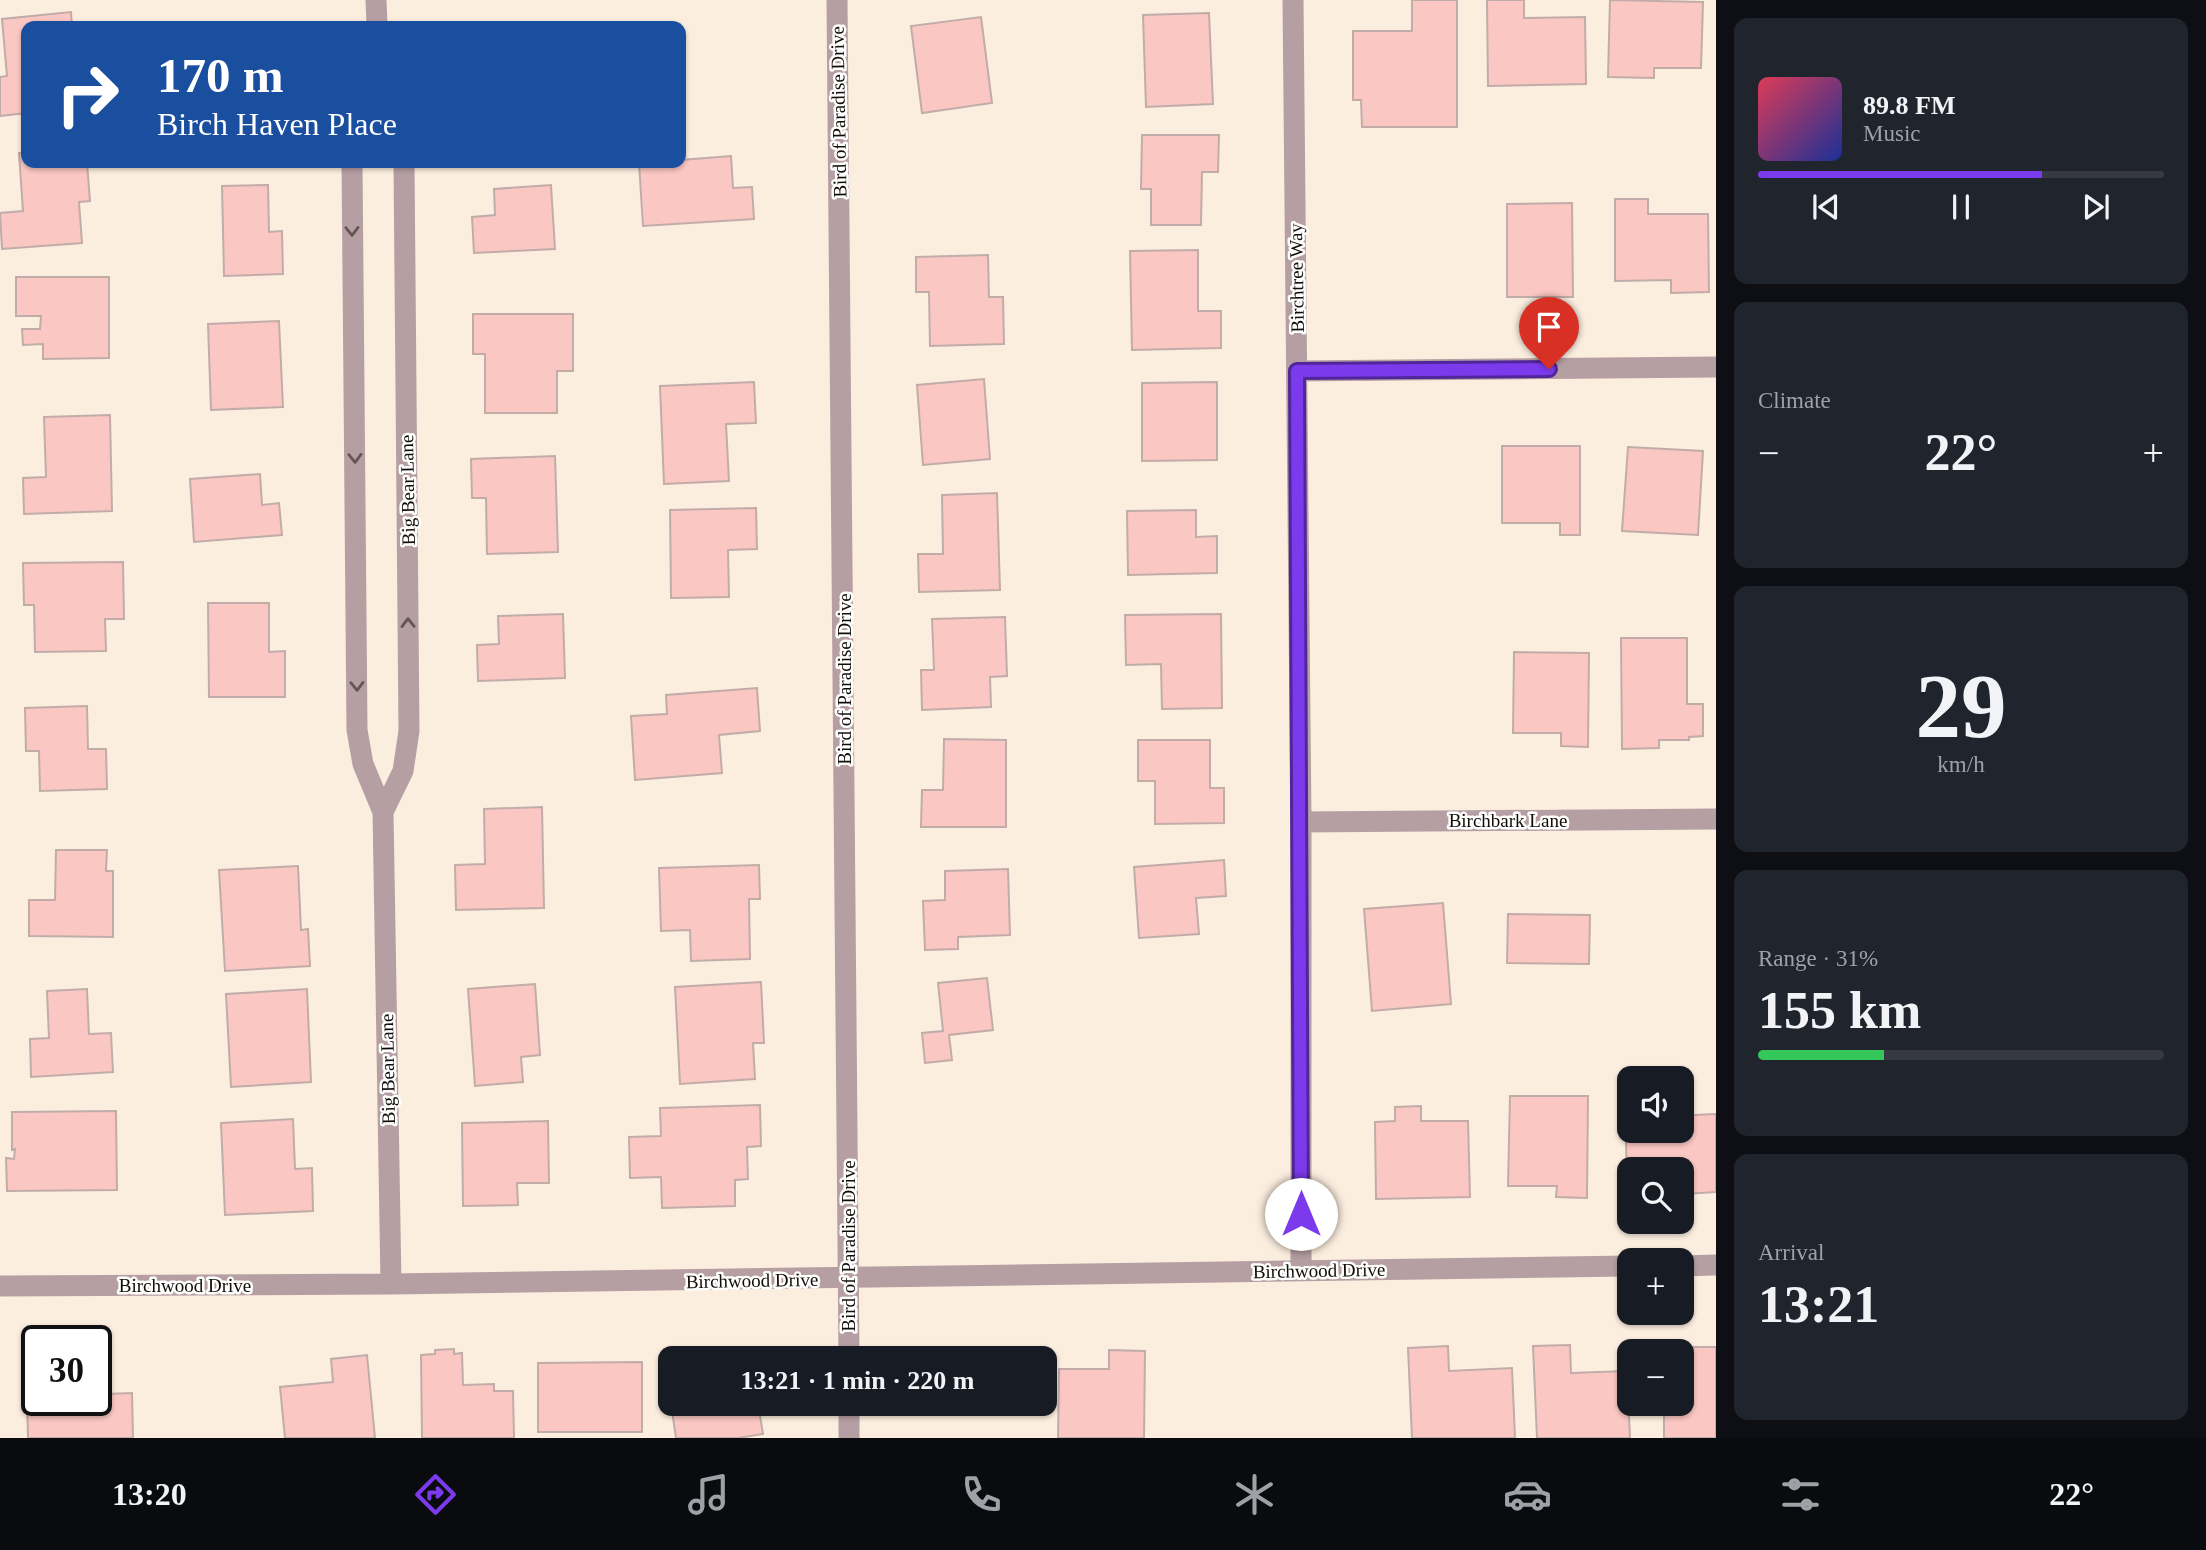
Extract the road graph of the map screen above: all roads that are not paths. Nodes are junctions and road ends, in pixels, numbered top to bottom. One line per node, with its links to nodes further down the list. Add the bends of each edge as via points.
1 (376, 0): 4 (street)
2 (837, 0): 16 (street, Bird of Paradise Drive)
3 (1293, 0): 8 (street, Birchtree Way)
4 (377, 21)
5 (352, 168): 9 (street, Big Bear Lane, one-way to 9, via 357,730 363,764)
6 (404, 168): 9 (street, Big Bear Lane, one-way to 6, via 403,771 409,732)
7 (1716, 367): 8 (street)
8 (1297, 371): 11 (street, Birchtree Way)
9 (383, 812): 17 (street, Big Bear Lane)
10 (1716, 819): 11 (street, Birchbark Lane)
11 (1301, 822): 15 (street, Birchtree Way)
12 (1716, 1265): 14 (street)
13 (1617, 1266): 15 (street, Birchwood Drive)
14 (1694, 1266)
15 (1301, 1270): 16 (street, Birchwood Drive)
16 (848, 1279): 17 (street, Birchwood Drive); 19 (street, Bird of Paradise Drive)
17 (391, 1284): 18 (street, Birchwood Drive)
18 (0, 1286)
19 (849, 1346)
20 (849, 1416): 21 (street)
21 (849, 1438)

